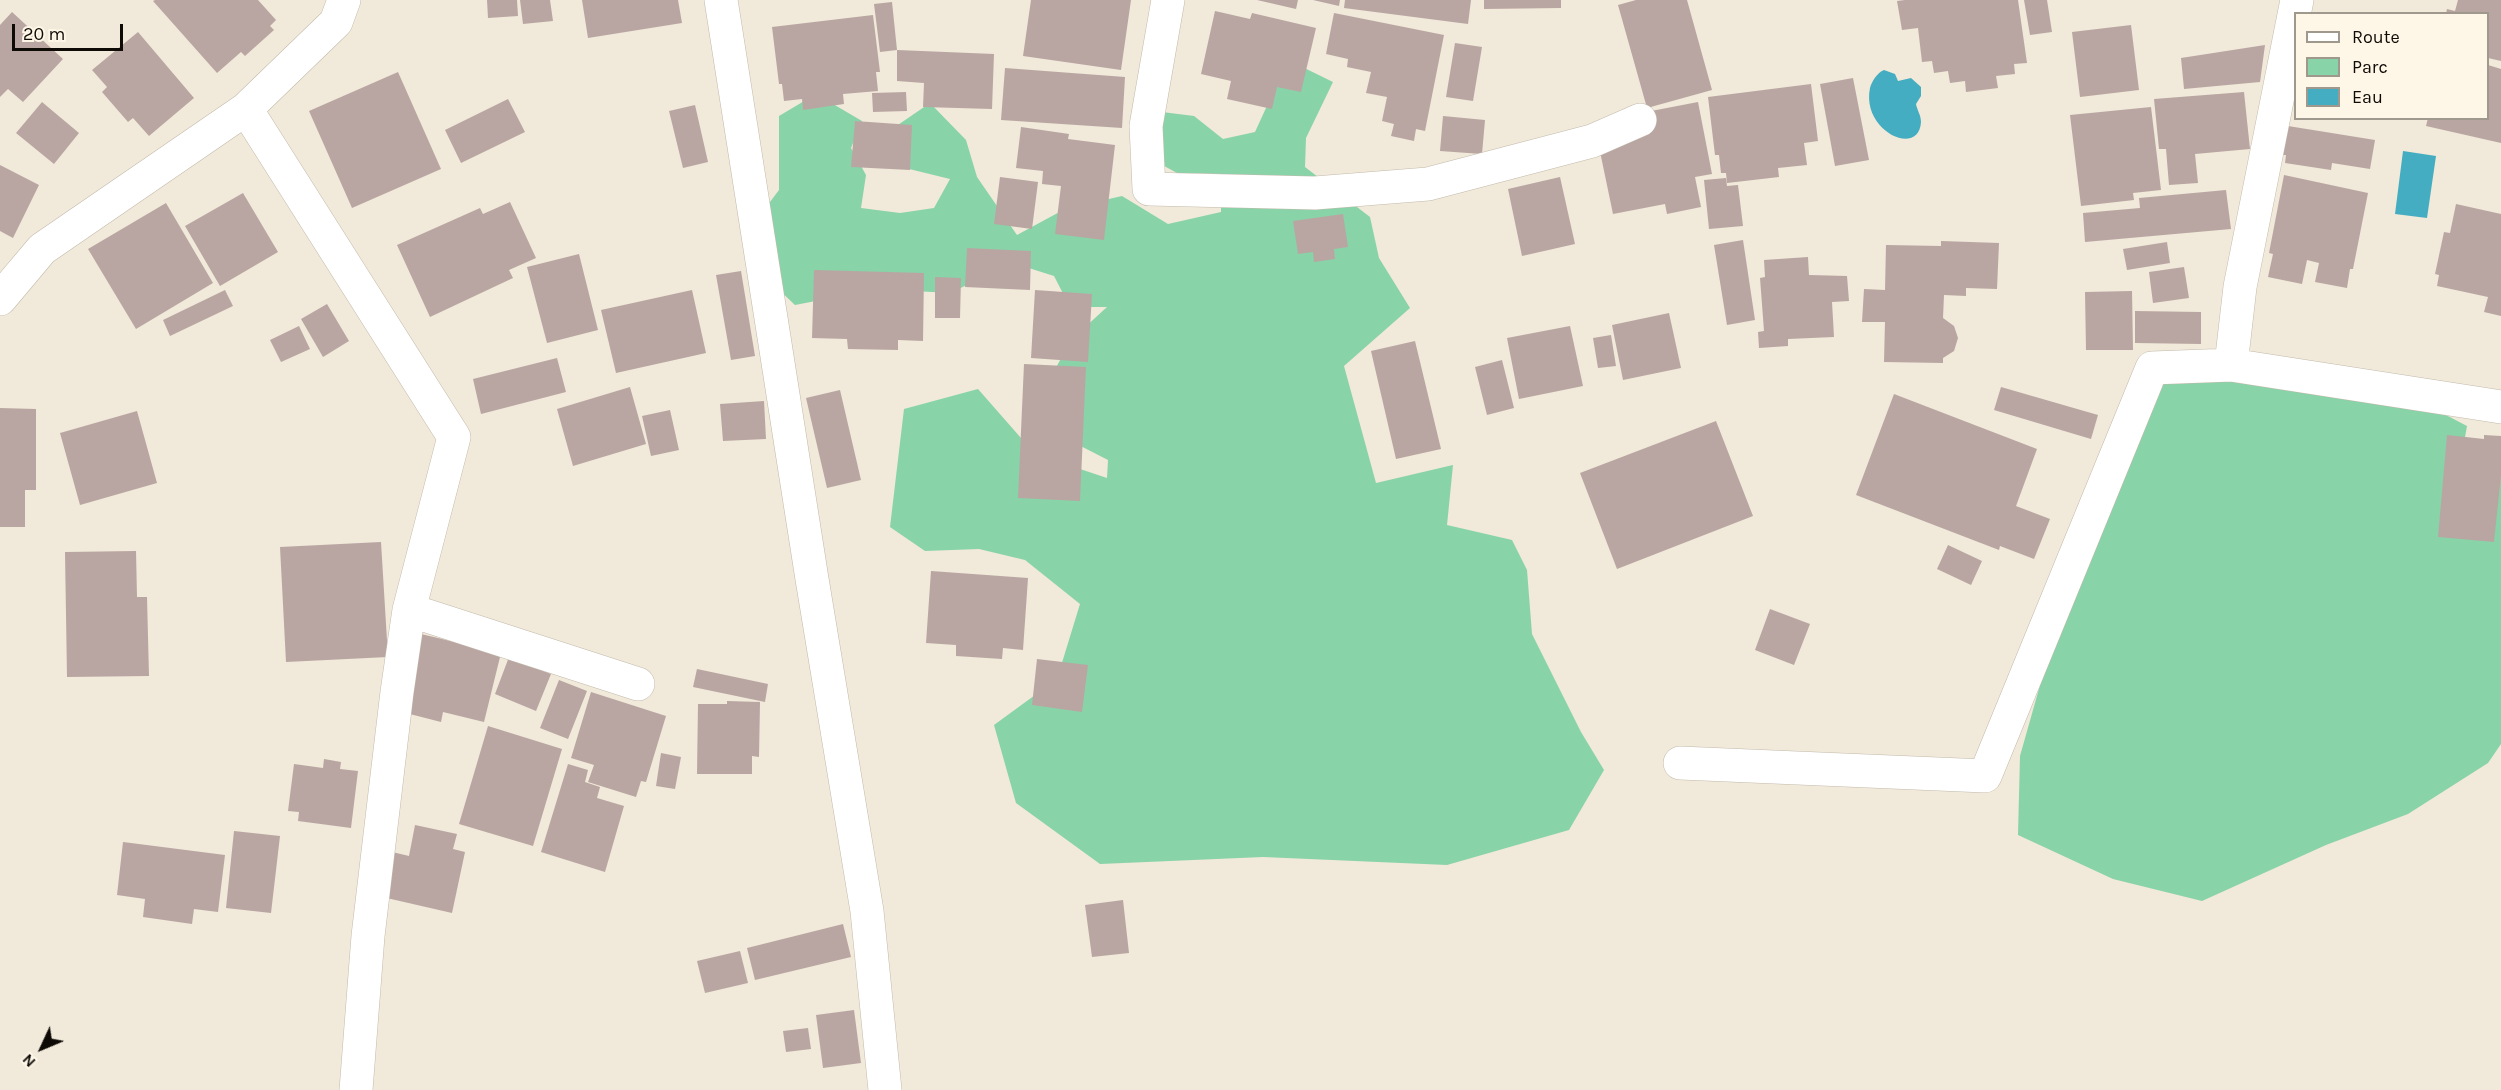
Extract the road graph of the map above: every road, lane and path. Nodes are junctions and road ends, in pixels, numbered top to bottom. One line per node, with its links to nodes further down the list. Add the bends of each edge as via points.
1 (344, 0): 5 (street, via 336,22)
2 (721, 0): 14 (street, via 867,911)
3 (1168, 0): 6 (street, via 1146,126 1149,189 1315,193 1428,184 1592,141)
4 (2294, 15): 8 (street, via 2240,286)
5 (246, 109): 7 (street, via 42,249); 10 (street, via 454,438)
6 (1640, 120)
7 (0, 299)
8 (2231, 365): 9 (street); 12 (street, via 2152,368 1985,776)
9 (2501, 407)
10 (409, 610): 11 (street); 13 (street, via 368,936)
11 (638, 684)
12 (1680, 763)
13 (356, 1090)
14 (885, 1090)

